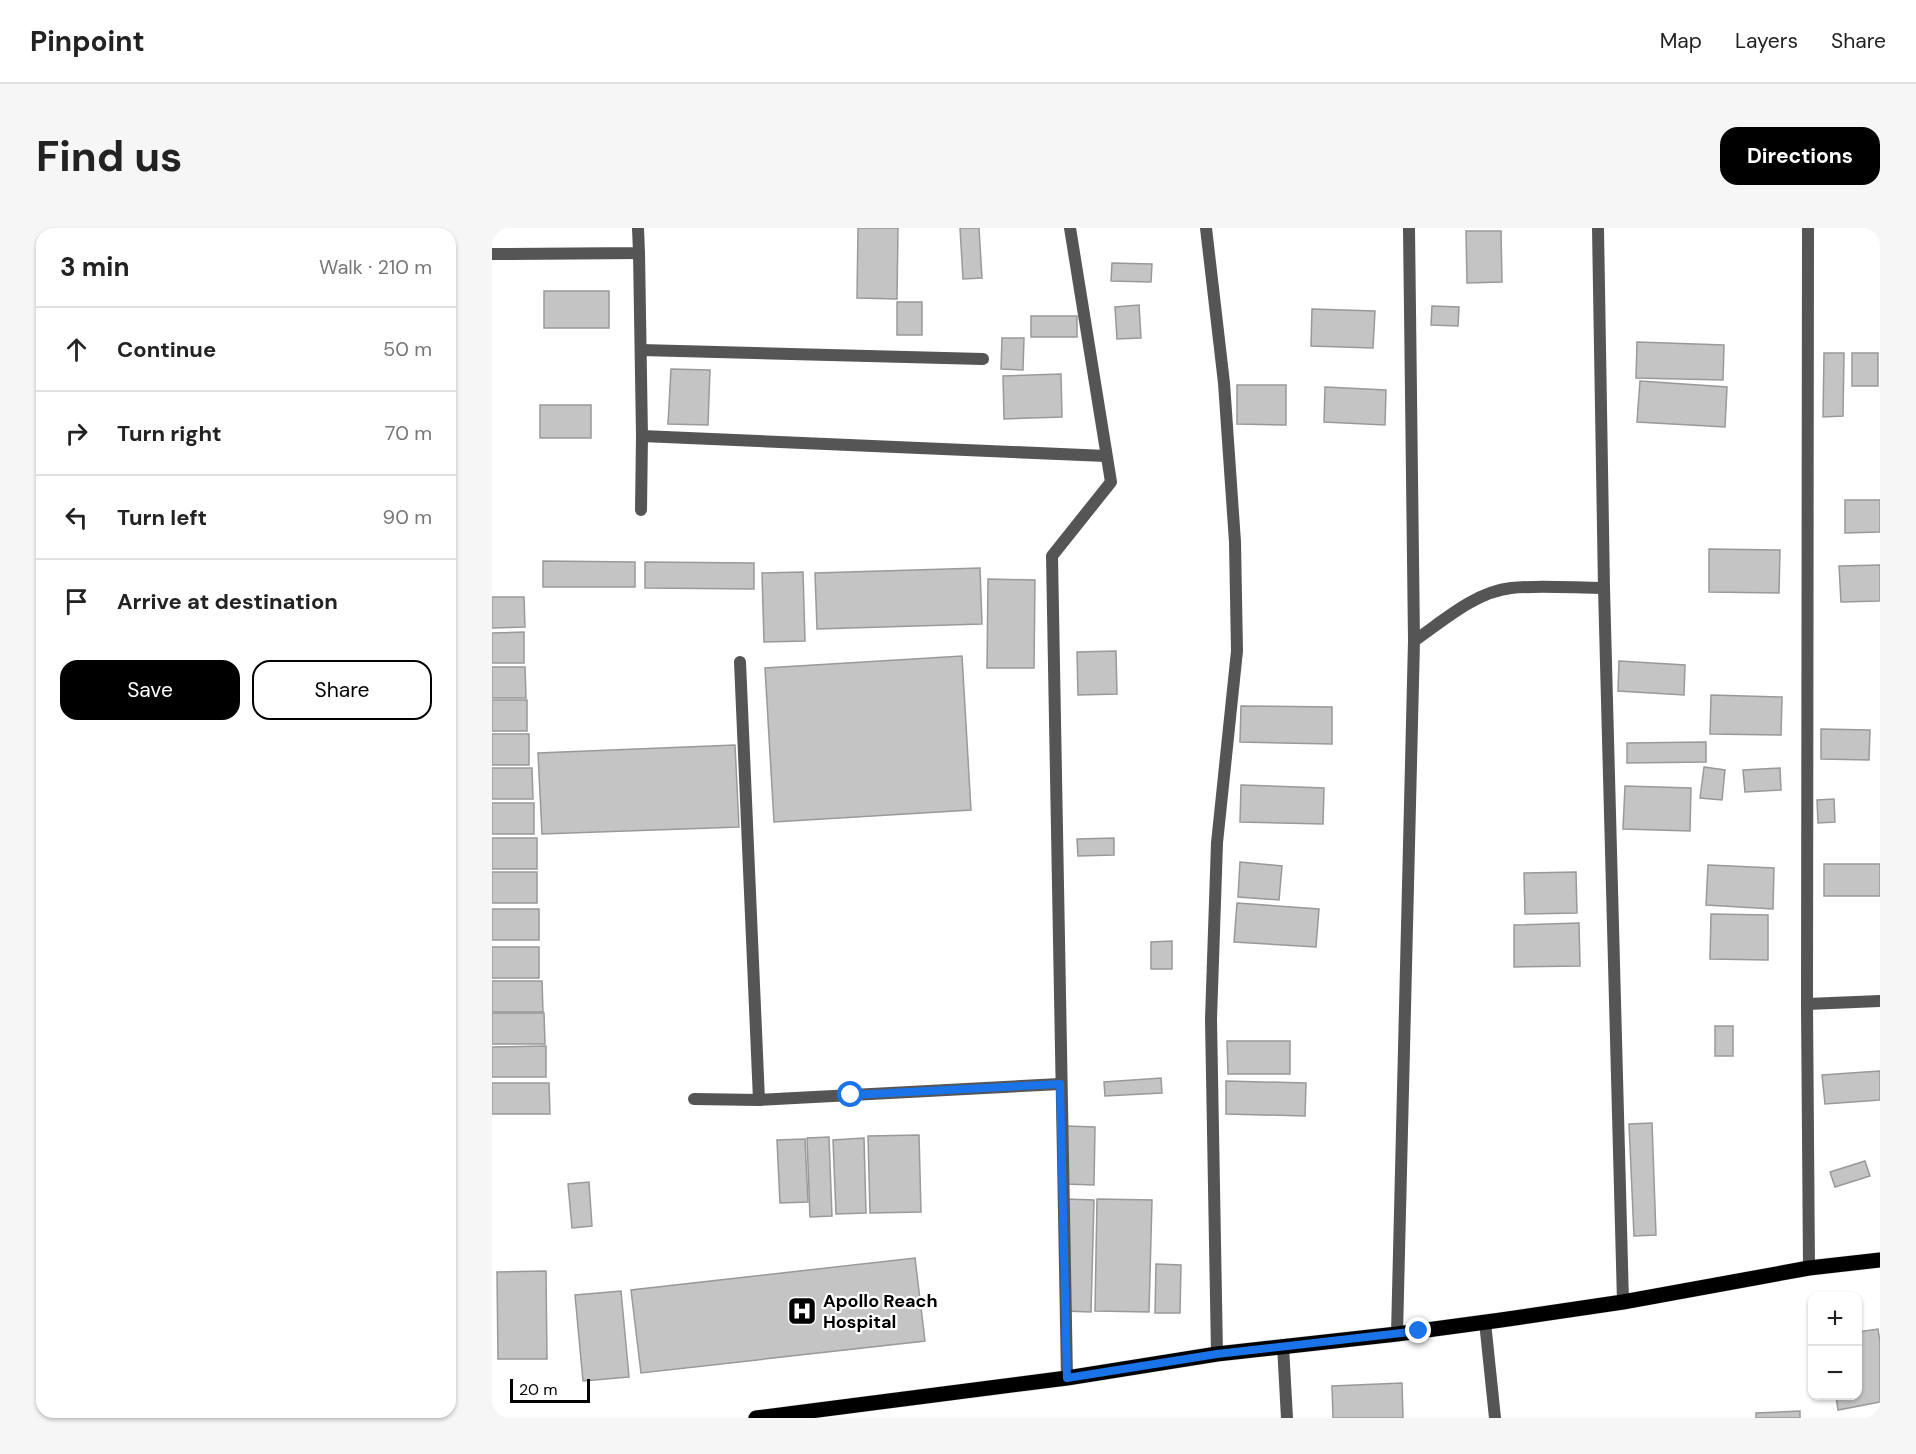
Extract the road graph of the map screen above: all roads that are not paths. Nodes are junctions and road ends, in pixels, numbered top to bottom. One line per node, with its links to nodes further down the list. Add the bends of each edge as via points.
1 (638, 228): 7 (street)
2 (1070, 228): 12 (street)
3 (1206, 228): 28 (street, via 1224,384 1235,542 1237,651 1217,843 1212,995)
4 (1408, 228): 15 (street)
5 (1598, 228): 14 (street)
6 (1809, 228): 18 (street)
7 (639, 253): 8 (street); 9 (street)
8 (492, 254)
9 (641, 350): 10 (street); 11 (street)
10 (982, 359)
11 (642, 436): 12 (street); 13 (street)
12 (1106, 456): 19 (street, via 1111,482 1052,556)
13 (641, 510)
14 (1604, 588): 15 (street, via 1510,588 1460,608); 24 (street)
15 (1414, 641): 26 (street)
16 (740, 662): 21 (street)
17 (1880, 1001): 18 (street)
18 (1806, 1004): 23 (street)
19 (1060, 1084): 21 (street); 29 (street)
20 (694, 1100): 21 (street)
21 (759, 1100)
22 (1880, 1260): 23 (main road)
23 (1809, 1268): 24 (main road)
24 (1623, 1302): 25 (main road)
25 (1485, 1322): 26 (main road); 32 (street)
26 (1397, 1334): 27 (main road)
27 (1282, 1346): 28 (main road); 31 (street)
28 (1217, 1354): 29 (main road)
29 (1067, 1378): 30 (main road)
30 (756, 1418)
31 (1287, 1418)
32 (1495, 1418)

